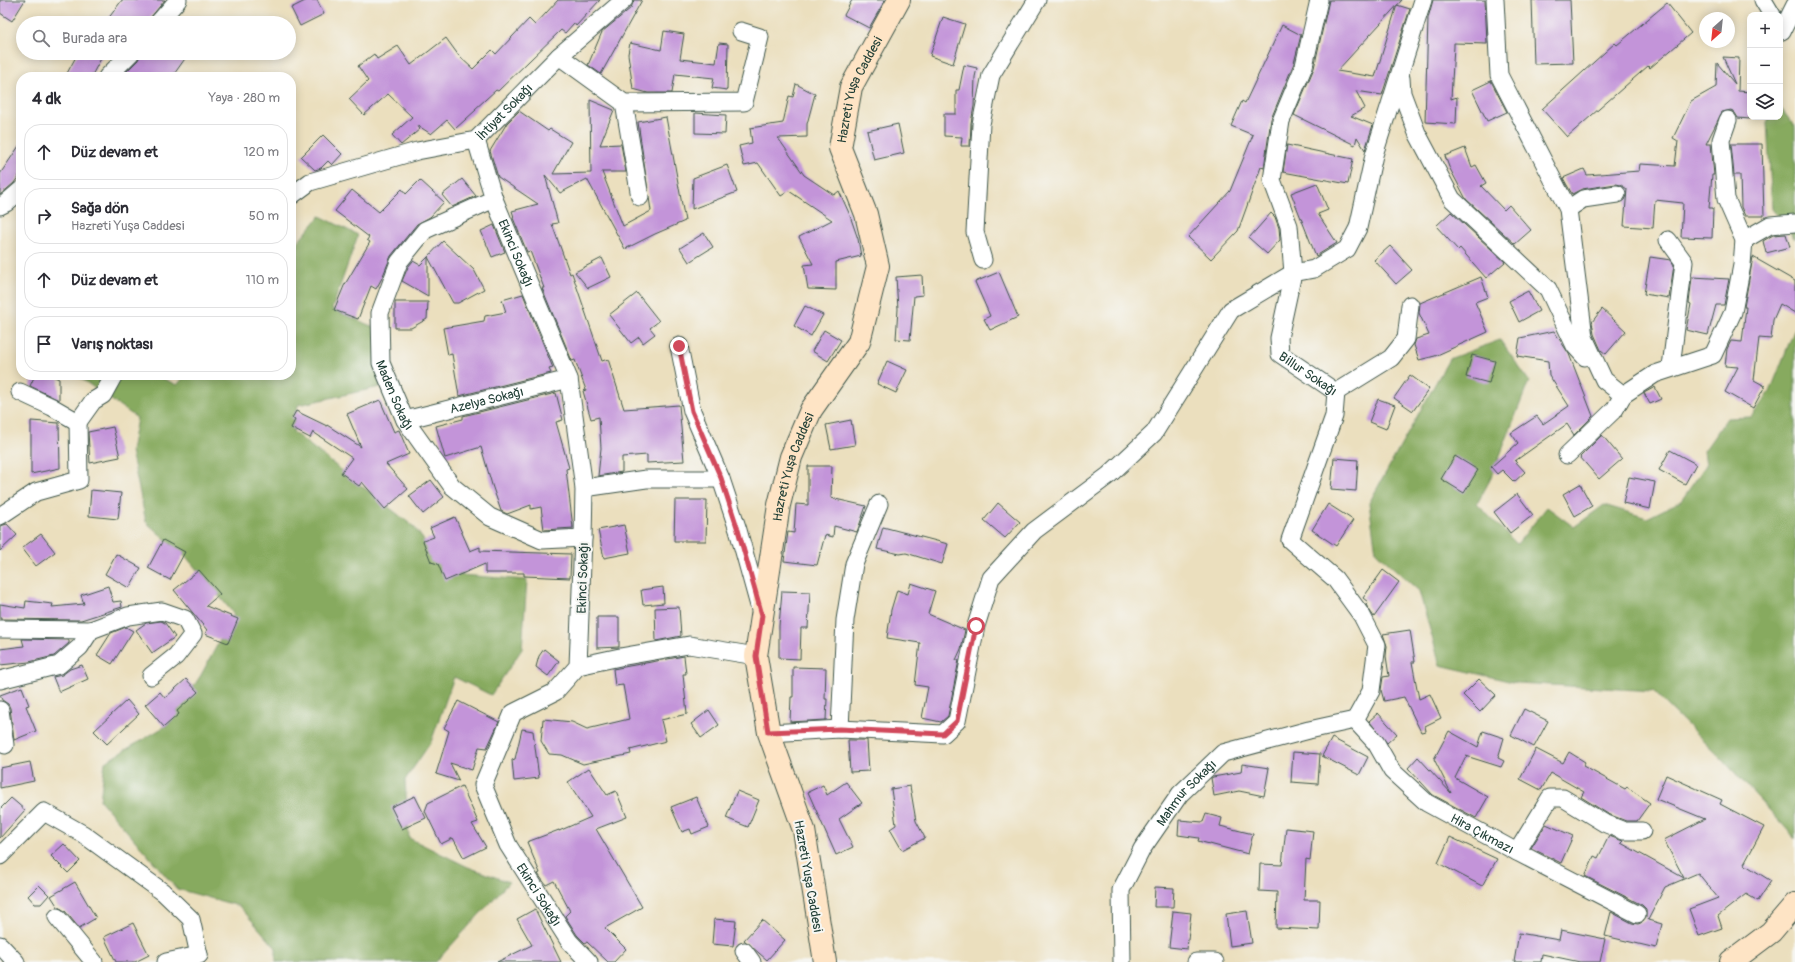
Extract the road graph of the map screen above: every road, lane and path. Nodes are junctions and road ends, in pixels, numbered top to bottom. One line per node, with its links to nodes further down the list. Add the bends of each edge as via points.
1 (178, 0): 11 (street)
2 (624, 0): 14 (street, İhtiyat Sokağı)
3 (899, 0): 50 (street, Hazreti Yuşa Caddesi, via 851,87 840,148 866,214 878,266 860,342 810,410 791,458 779,505)
4 (1037, 0): 31 (street, via 991,75 981,124 975,232)
5 (1318, 0): 32 (street, via 1304,66 1280,121 1272,180 1289,226)
6 (1423, 0): 17 (street)
7 (1495, 0): 27 (street, via 1499,75)
8 (1763, 0): 10 (street)
9 (1795, 5): 12 (street)
10 (1770, 12)
11 (164, 16)
12 (1783, 26)
13 (741, 31): 18 (street, via 760,38 744,102)
14 (559, 56): 18 (street); 20 (street, İhtiyat Sokağı)
15 (124, 60): 16 (street)
16 (112, 72)
17 (1401, 74): 32 (street, via 1374,155 1358,228 1347,249 1314,269); 38 (street, via 1402,93 1417,133 1452,200 1548,289 1575,346)
18 (624, 103): 24 (street)
19 (1728, 120): 30 (street, via 1721,140 1726,199)
20 (476, 140): 21 (street, İhtiyat Sokağı, via 417,151 318,179); 25 (street, Ekinci Sokağı)
21 (296, 192)
22 (16, 194): 26 (street)
23 (1617, 194): 27 (street, via 1583,199)
24 (640, 197)
25 (494, 199): 36 (street, Ekinci Sokağı); 42 (street, Maden Sokağı, via 425,230 399,262 380,313 381,364)
26 (0, 206)
27 (1568, 209): 38 (street, via 1584,337)
28 (1795, 223): 30 (street, via 1770,225)
29 (1668, 240): 35 (street, via 1684,262)
30 (1744, 240): 35 (street, via 1733,312 1714,355)
31 (983, 260)
32 (1293, 273): 40 (street, Billur Sokağı, via 1279,338 1280,354); 59 (street, via 1231,310 1154,433 1109,475 1034,531 991,578 976,626 957,721 943,734)
33 (1410, 305): 40 (street, via 1406,339 1391,358)
34 (679, 346): 45 (street, via 692,411)
35 (1672, 367): 41 (street, via 1655,374)
36 (568, 379): 42 (street, Azelya Sokağı); 46 (street, Ekinci Sokağı)
37 (111, 380): 43 (street, via 103,395 93,401)
38 (1604, 380): 41 (street)
39 (20, 392): 43 (street)
40 (1336, 392): 58 (street, Billur Sokağı, via 1334,416 1290,540 1335,579 1362,616 1377,645 1371,691)
41 (1623, 395): 44 (street, via 1615,409)
42 (405, 420): 49 (street, Maden Sokağı, via 452,486 490,517 542,540)
43 (78, 422): 48 (street, via 79,480 36,492)
44 (1567, 455)
45 (721, 478): 46 (street, via 646,479); 50 (street)
46 (584, 488): 49 (street, Ekinci Sokağı)
47 (880, 504): 59 (street, via 854,564 845,620)
48 (0, 516)
49 (584, 538): 54 (street, Ekinci Sokağı)
50 (762, 615): 53 (street, Hazreti Yuşa Caddesi)
51 (0, 629): 52 (street)
52 (91, 630): 55 (street, via 128,616 162,611 185,619 193,634 176,656); 56 (street, via 80,647 59,665)
53 (756, 656): 54 (street, via 689,645); 60 (street, Hazreti Yuşa Caddesi)
54 (578, 666): 70 (street, Ekinci Sokağı, via 555,692 513,713 483,785 508,845 568,941)
55 (151, 676)
56 (0, 680)
57 (0, 710): 61 (street)
58 (1355, 720): 63 (street, Hira Çıkmazı, via 1376,744 1392,771 1427,803); 75 (street, Mahmur Sokağı, via 1223,753 1180,794 1142,849 1121,890)
59 (840, 729): 60 (street)
60 (768, 732): 74 (street, Hazreti Yuşa Caddesi, via 804,830)
61 (5, 745)
62 (1642, 831): 63 (street, via 1624,831 1604,824 1563,798 1550,798)
63 (1517, 852): 66 (street, Hira Çıkmazı)
64 (0, 856): 69 (street, via 44,812 83,834 163,892 191,919)
65 (1795, 904): 78 (street, via 1771,932)
66 (1637, 914)
67 (57, 917): 72 (street)
68 (0, 945): 71 (street)
69 (203, 958): 73 (street)
70 (583, 960)
71 (16, 962)
72 (94, 962)
73 (166, 962)
74 (825, 962)
75 (1122, 962)
76 (1196, 962): 77 (street)
77 (1215, 962)
78 (1732, 962)

